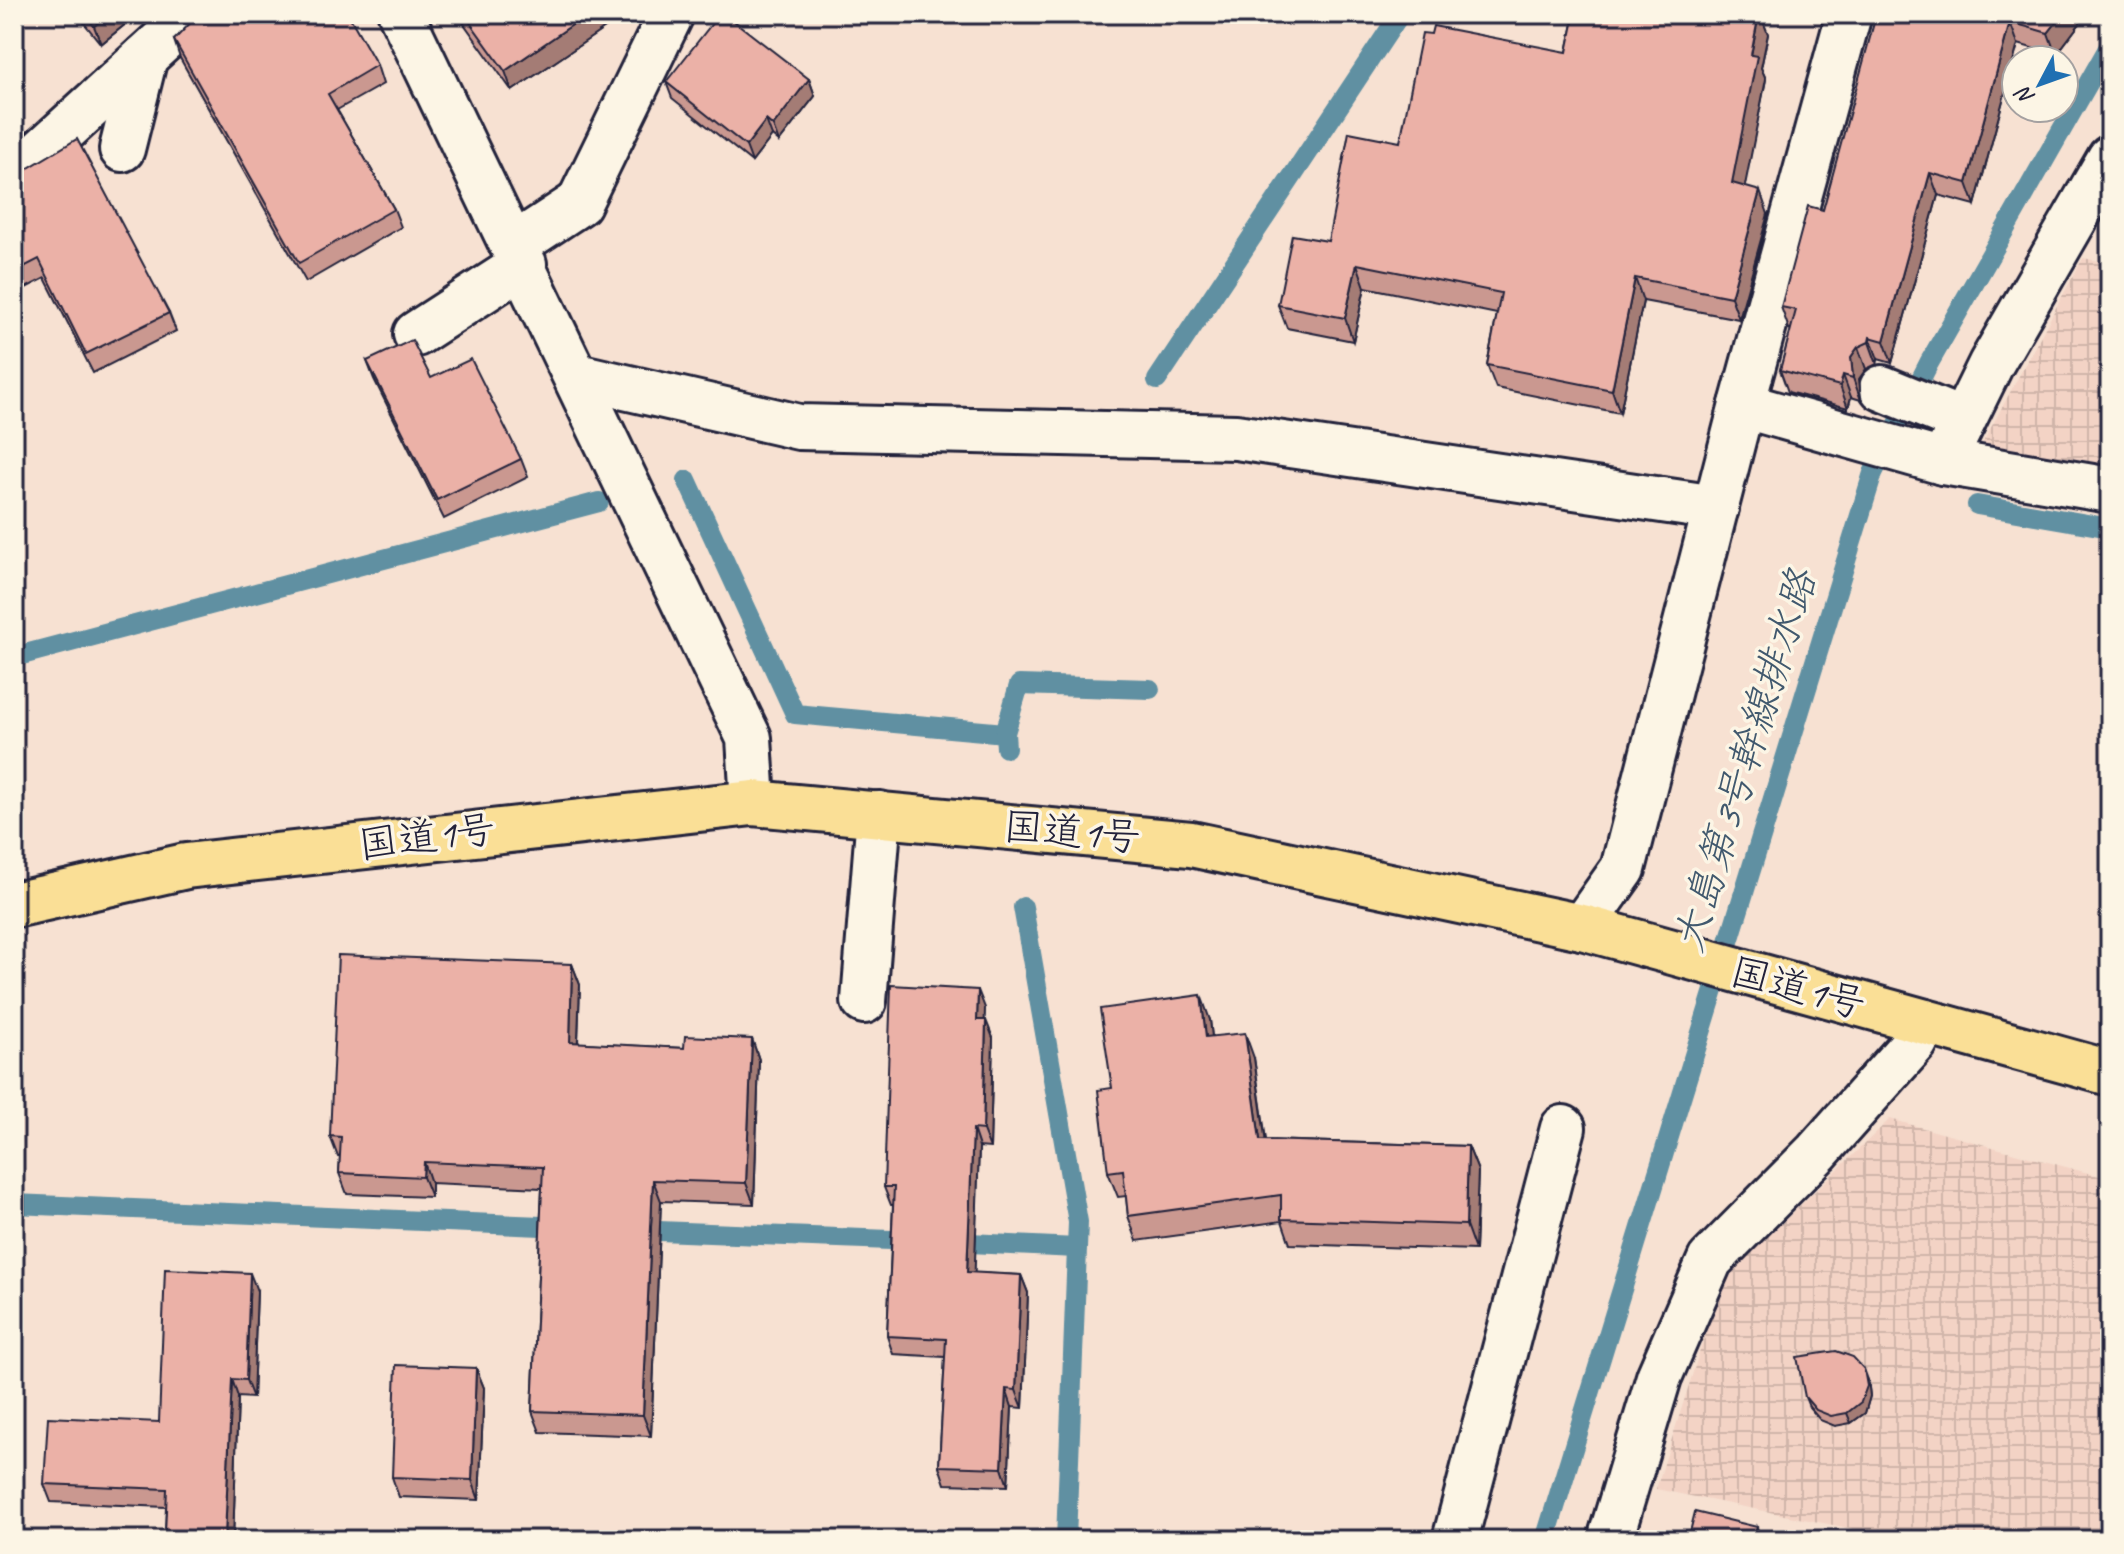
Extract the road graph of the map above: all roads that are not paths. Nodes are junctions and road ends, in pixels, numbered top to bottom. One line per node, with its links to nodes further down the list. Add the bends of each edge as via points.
1 (192, 14): 5 (street)
2 (401, 14): 9 (street)
3 (671, 14): 9 (street, via 579,203)
4 (1849, 14): 13 (street)
5 (145, 57): 6 (street); 8 (street, via 33,159)
6 (122, 149)
7 (2110, 158): 14 (street)
8 (14, 170)
9 (520, 254): 10 (street); 11 (street)
10 (416, 334)
11 (577, 376): 17 (street, via 799,427 1236,437); 18 (street, via 749,738)
12 (1882, 388): 14 (street)
13 (1742, 405): 15 (street); 17 (street)
14 (1956, 417): 15 (street)
15 (1935, 459): 16 (street)
16 (2110, 490)
17 (1716, 508): 21 (street, via 1623,869)
18 (753, 803): 19 (highway, 国道1号); 20 (highway, 国道1号, via 186,866)
19 (879, 814): 21 (highway, 国道1号, via 1191,844); 22 (street)
20 (14, 905)
21 (1582, 927): 23 (highway, 国道1号)
22 (864, 1001)
23 (1925, 1022): 24 (highway, 国道1号); 27 (street, via 1915,1042 1817,1152 1710,1260 1659,1377)
24 (2110, 1073)
25 (1563, 1128): 26 (street)
26 (1455, 1540)
27 (1610, 1540)

